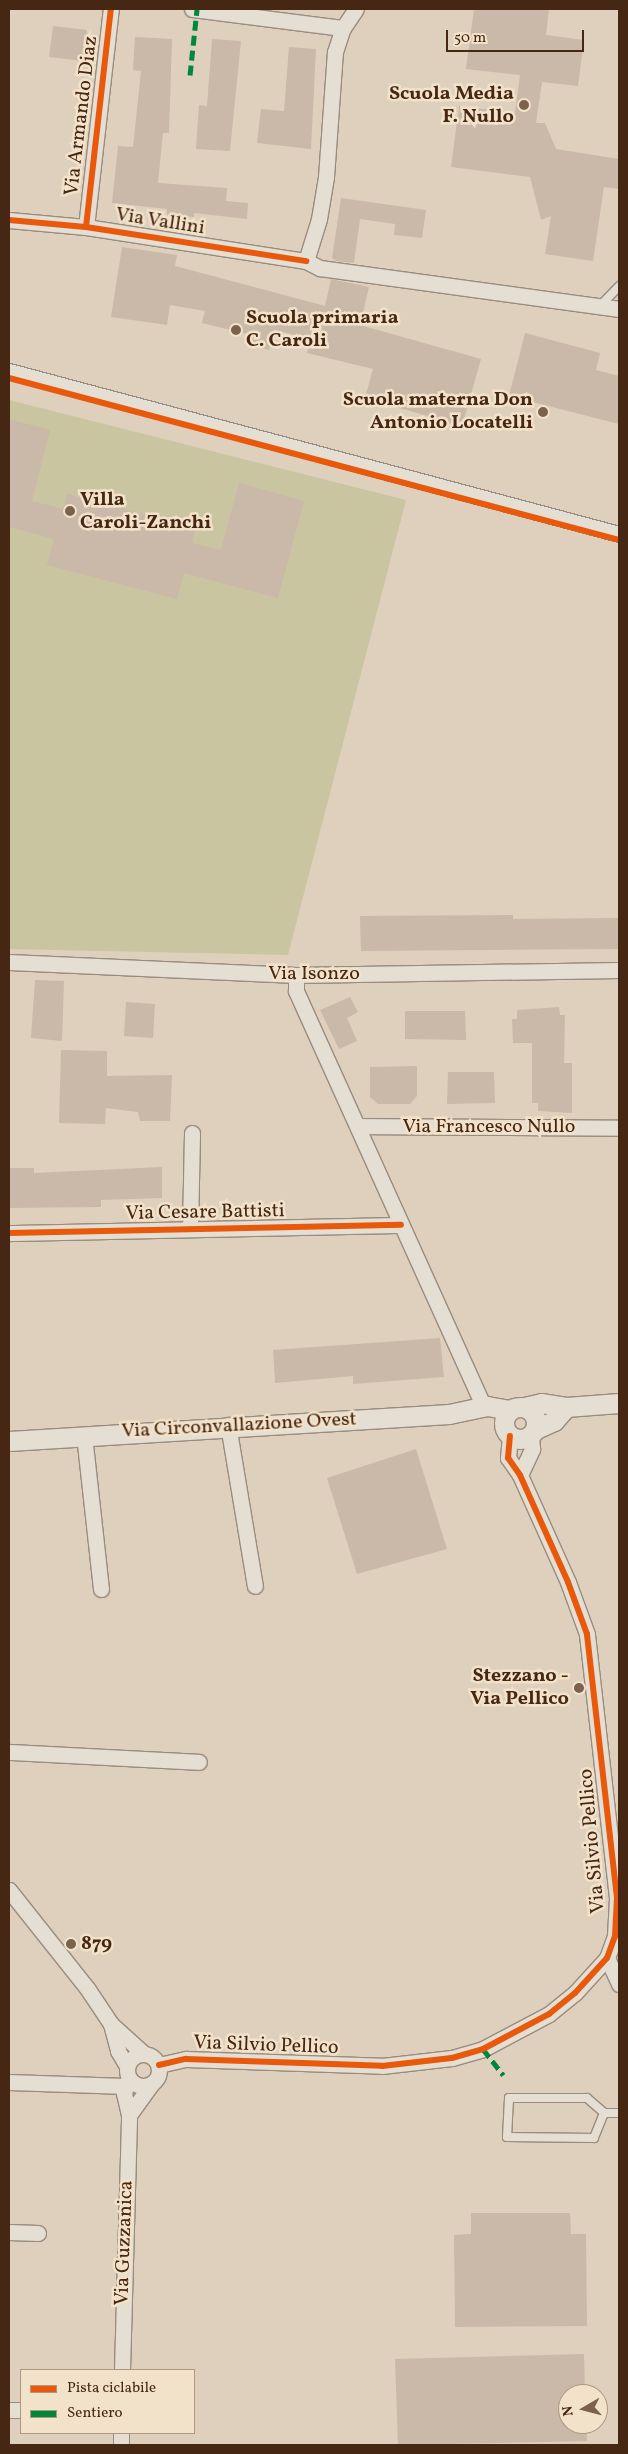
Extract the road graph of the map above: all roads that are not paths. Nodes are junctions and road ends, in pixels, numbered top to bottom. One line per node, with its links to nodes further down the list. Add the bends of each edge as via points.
1 (111, 9): 6 (street, Via Armando Diaz)
2 (192, 9): 4 (street)
3 (356, 9): 4 (street)
4 (343, 28): 7 (street, via 336,52 319,219)
5 (9, 220): 6 (street, Via Vallini)
6 (86, 227): 7 (street, Via Vallini)
7 (306, 261): 9 (street, Via Vallini, via 320,268)
8 (619, 286): 9 (lane)
9 (598, 308): 10 (street, Via Vallini)
10 (619, 308)
11 (9, 371): 12 (street)
12 (619, 534)
13 (9, 962): 15 (street, Via Isonzo)
14 (619, 970): 15 (street, Via Isonzo)
15 (296, 975): 16 (street, via 296,991)
16 (358, 1126): 17 (street, Via Francesco Nullo); 19 (street)
17 (619, 1128)
18 (192, 1133): 20 (street)
19 (401, 1225): 20 (street, Via Cesare Battisti); 24 (street)
20 (190, 1229): 21 (street, Via Cesare Battisti)
21 (9, 1233)
22 (619, 1404): 23 (street, Via Circonvallazione Ovest)
23 (566, 1407): 25 (street, Via Circonvallazione Ovest, via 541,1403); 27 (street, via 554,1421)
24 (477, 1410): 25 (street, Via Circonvallazione Ovest); 26 (street, Via Circonvallazione Ovest)
25 (512, 1420): 27 (street, via 520,1440); 27 (street, via 535,1416); 30 (street, Via Silvio Pellico, via 508,1458)
26 (228, 1425): 28 (street, Via Circonvallazione Ovest); 31 (street)
27 (533, 1433): 30 (street, via 532,1449)
28 (84, 1435): 29 (street, Via Circonvallazione Ovest); 32 (street)
29 (9, 1440)
30 (520, 1475): 35 (street, Via Silvio Pellico, via 582,1612)
31 (255, 1586)
32 (101, 1588)
33 (9, 1752): 34 (street)
34 (199, 1762)
35 (613, 1794): 37 (street, Via Silvio Pellico, via 617,1898 615,1936)
36 (9, 1890): 39 (street, Via Guzzanica, via 87,1988)
37 (607, 1958): 38 (street); 41 (street, Via Silvio Pellico, via 575,1993 549,2014 483,2049 452,2058 382,2066 186,2059)
38 (619, 1984)
39 (111, 2024): 40 (street, Via Guzzanica); 42 (street, Via Guzzanica)
40 (143, 2053): 41 (street, via 154,2057); 42 (street, via 133,2057)
41 (159, 2066): 44 (street, via 159,2075)
42 (127, 2076): 43 (street); 44 (street, via 138,2085); 47 (street, Via Guzzanica, via 124,2093)
43 (9, 2082)
44 (152, 2083): 47 (street)
45 (619, 2112): 46 (lane)
46 (604, 2113): 46 (lane, via 587,2098 510,2098 507,2137 594,2138)
47 (129, 2116): 50 (street, Via Guzzanica)
48 (9, 2232): 49 (street)
49 (38, 2233)
50 (122, 2369)

